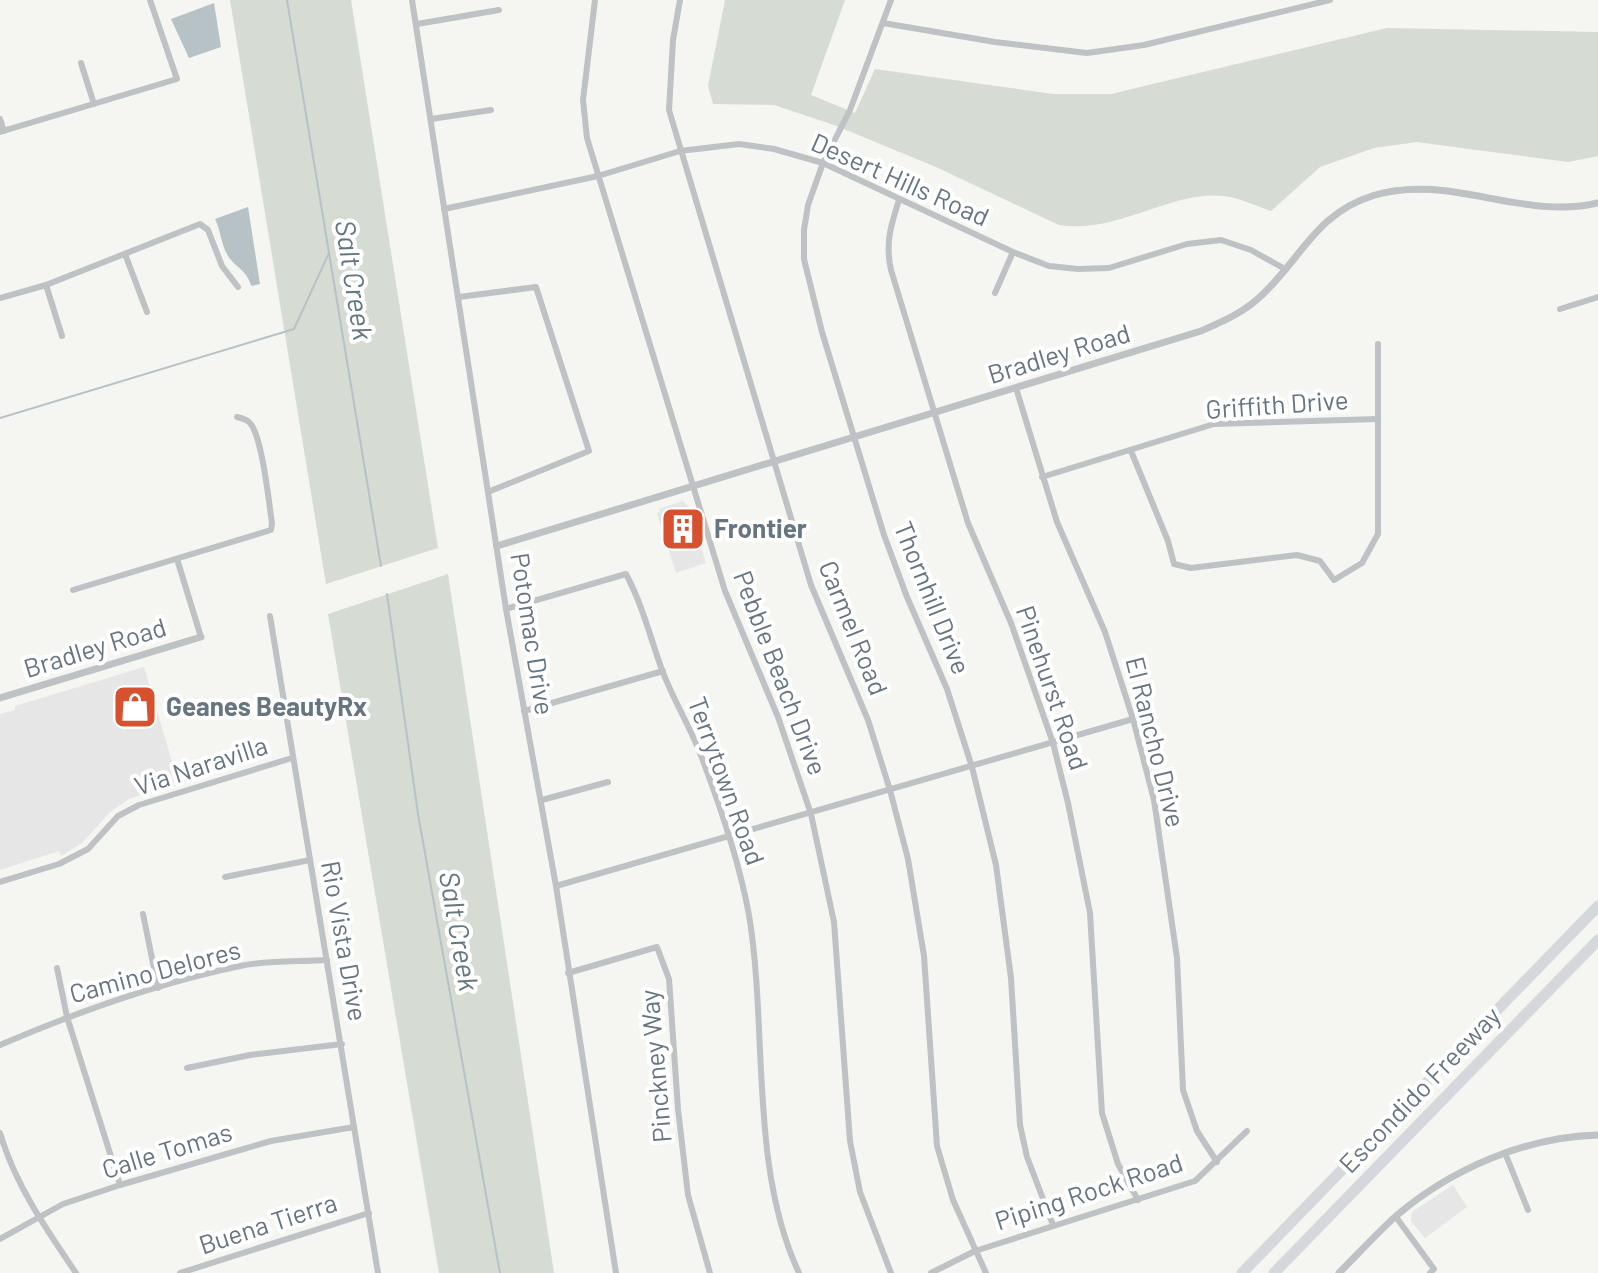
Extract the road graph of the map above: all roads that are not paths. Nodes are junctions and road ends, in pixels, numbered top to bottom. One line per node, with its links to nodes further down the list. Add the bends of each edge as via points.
1 (150, 0): 11 (street, via 177,79)
2 (412, 0): 9 (street, Potomac Drive)
3 (595, 0): 18 (street, Pebble Beach Drive, via 583,100)
4 (680, 0): 16 (street, Carmel Road, via 669,110)
5 (891, 0): 8 (street, Thornhill Drive)
6 (1330, 0): 8 (street, via 1144,45 1087,53)
7 (499, 10): 9 (street)
8 (883, 23): 17 (street, Thornhill Drive)
9 (417, 24): 14 (street, Potomac Drive)
10 (81, 63): 11 (street)
11 (94, 104): 15 (street)
12 (491, 110): 14 (street)
13 (0, 119): 15 (street)
14 (431, 119): 21 (street, Potomac Drive)
15 (2, 131)
16 (680, 151): 17 (street, Desert Hills Road, via 739,144); 18 (street, Desert Hills Road); 41 (street, Carmel Road)
17 (823, 163): 19 (street, Desert Hills Road); 39 (street, Thornhill Drive, via 808,205 804,259)
18 (598, 176): 21 (street, Desert Hills Road); 43 (street, Pebble Beach Drive)
19 (899, 200): 22 (street, Desert Hills Road); 36 (street, Pinehurst Road, via 887,253)
20 (1598, 203): 24 (street, Bradley Road, via 1539,207 1398,189 1362,200 1321,226)
21 (444, 209): 28 (street, Potomac Drive)
22 (1013, 252): 24 (street, Desert Hills Road, via 1049,266 1109,268 1187,244 1221,240); 27 (street)
23 (125, 254): 25 (street); 26 (street, via 200,224); 32 (street)
24 (1285, 269): 35 (street, Bradley Road, via 1255,301 1224,321)
25 (46, 285): 30 (street); 33 (street)
26 (238, 287)
27 (995, 293)
28 (459, 297): 44 (street, Potomac Drive); 44 (street, via 536,287 589,451)
29 (1598, 297): 31 (street)
30 (0, 298)
31 (1560, 309)
32 (147, 312)
33 (62, 336)
34 (1378, 344): 38 (street)
35 (1016, 388): 36 (street, Bradley Road); 42 (street, El Rancho Drive)
36 (935, 412): 39 (street, Bradley Road); 55 (street, Pinehurst Road, via 968,523 1011,623)
37 (237, 417): 46 (street, via 247,420 258,446 271,530)
38 (1378, 419): 40 (street, Griffith Drive, via 1214,424); 40 (street, via 1378,534 1362,563 1334,580 1320,561 1297,555 1191,568 1174,564)
39 (854, 437): 41 (street, Bradley Road); 57 (street, Thornhill Drive, via 884,535 947,689)
40 (1131, 451): 42 (street, Griffith Drive)
41 (773, 461): 43 (street, Bradley Road); 59 (street, Carmel Road, via 811,585 868,720)
42 (1042, 477): 54 (street, El Rancho Drive, via 1105,632)
43 (693, 485): 45 (street, Bradley Road); 61 (street, Pebble Beach Drive, via 725,591 778,717)
44 (488, 492): 45 (street, Potomac Drive)
45 (497, 546): 48 (street, Potomac Drive)
46 (177, 559): 47 (street); 50 (street)
47 (73, 590)
48 (506, 609): 51 (street, Terrytown Road, via 626,574 641,601); 53 (street, Potomac Drive)
49 (270, 616): 56 (street, Rio Vista Drive)
50 (201, 637): 52 (street, Bradley Road)
51 (663, 671): 53 (street); 62 (street, Terrytown Road)
52 (0, 698)
53 (524, 711): 60 (street, Potomac Drive)
54 (1133, 719): 55 (street); 84 (street, El Rancho Drive, via 1154,800 1177,958 1183,1090 1197,1131)
55 (1053, 743): 57 (street); 86 (street, Pinehurst Road, via 1090,913 1102,1113 1118,1164)
56 (292, 758): 63 (street, Rio Vista Drive); 65 (street, Via Naravilla, via 139,805 118,816 88,849)
57 (972, 767): 59 (street); 91 (street, Thornhill Drive, via 996,865 1011,978 1020,1125)
58 (608, 782): 60 (street)
59 (890, 790): 61 (street); 93 (street, Carmel Road, via 924,956 937,1146)
60 (542, 800): 66 (street, Potomac Drive)
61 (811, 814): 62 (street); 100 (street, Pebble Beach Drive, via 834,922 850,1141 860,1192)
62 (730, 837): 66 (street); 99 (street, Terrytown Road, via 748,914 774,1198)
63 (310, 860): 64 (street); 70 (street, Rio Vista Drive)
64 (225, 877)
65 (0, 882)
66 (556, 886): 72 (street, Potomac Drive)
67 (1598, 906): 103 (highway, Escondido Freeway)
68 (143, 914): 73 (street)
69 (1598, 940): 104 (highway, Escondido Freeway)
70 (327, 960): 73 (street, Camino Delores, via 243,965); 75 (street, Rio Vista Drive)
71 (57, 968): 74 (street)
72 (568, 973): 97 (street, Potomac Drive); 98 (street, Pinckney Way, via 657,947 669,979 688,1195)
73 (158, 988): 74 (street, Camino Delores)
74 (67, 1017): 76 (street, Camino Delores); 85 (street)
75 (342, 1044): 77 (street); 78 (street, Rio Vista Drive)
76 (0, 1045)
77 (187, 1068)
78 (354, 1127): 85 (street, Calle Tomas, via 271,1141); 88 (street, Rio Vista Drive)
79 (1247, 1131): 84 (street, Piping Rock Road)
80 (0, 1133): 82 (street)
81 (1598, 1135): 83 (street, via 1551,1139)
82 (3, 1152): 90 (street)
83 (1505, 1153): 87 (street); 89 (street, via 1451,1180)
84 (1217, 1162): 86 (street, Piping Rock Road, via 1195,1181)
85 (120, 1185): 90 (street, Calle Tomas, via 63,1204)
86 (1138, 1200): 91 (street, Piping Rock Road)
87 (1528, 1210)
88 (369, 1213): 95 (street, Buena Tierra); 96 (street, Rio Vista Drive)
89 (1396, 1217): 105 (street); 106 (street, via 1434,1269)
90 (39, 1219): 92 (street, Calle Tomas); 94 (street)
91 (1053, 1225): 93 (street, Piping Rock Road)
92 (0, 1239)
93 (975, 1251): 101 (street, Piping Rock Road); 102 (street, Carmel Road)
94 (76, 1273)
95 (180, 1273)
96 (378, 1273)
97 (616, 1273)
98 (710, 1273)
99 (799, 1273)
100 (891, 1273)
101 (931, 1273)
102 (986, 1273)
103 (1242, 1273)
104 (1274, 1273)
105 (1339, 1273)
106 (1430, 1273)

